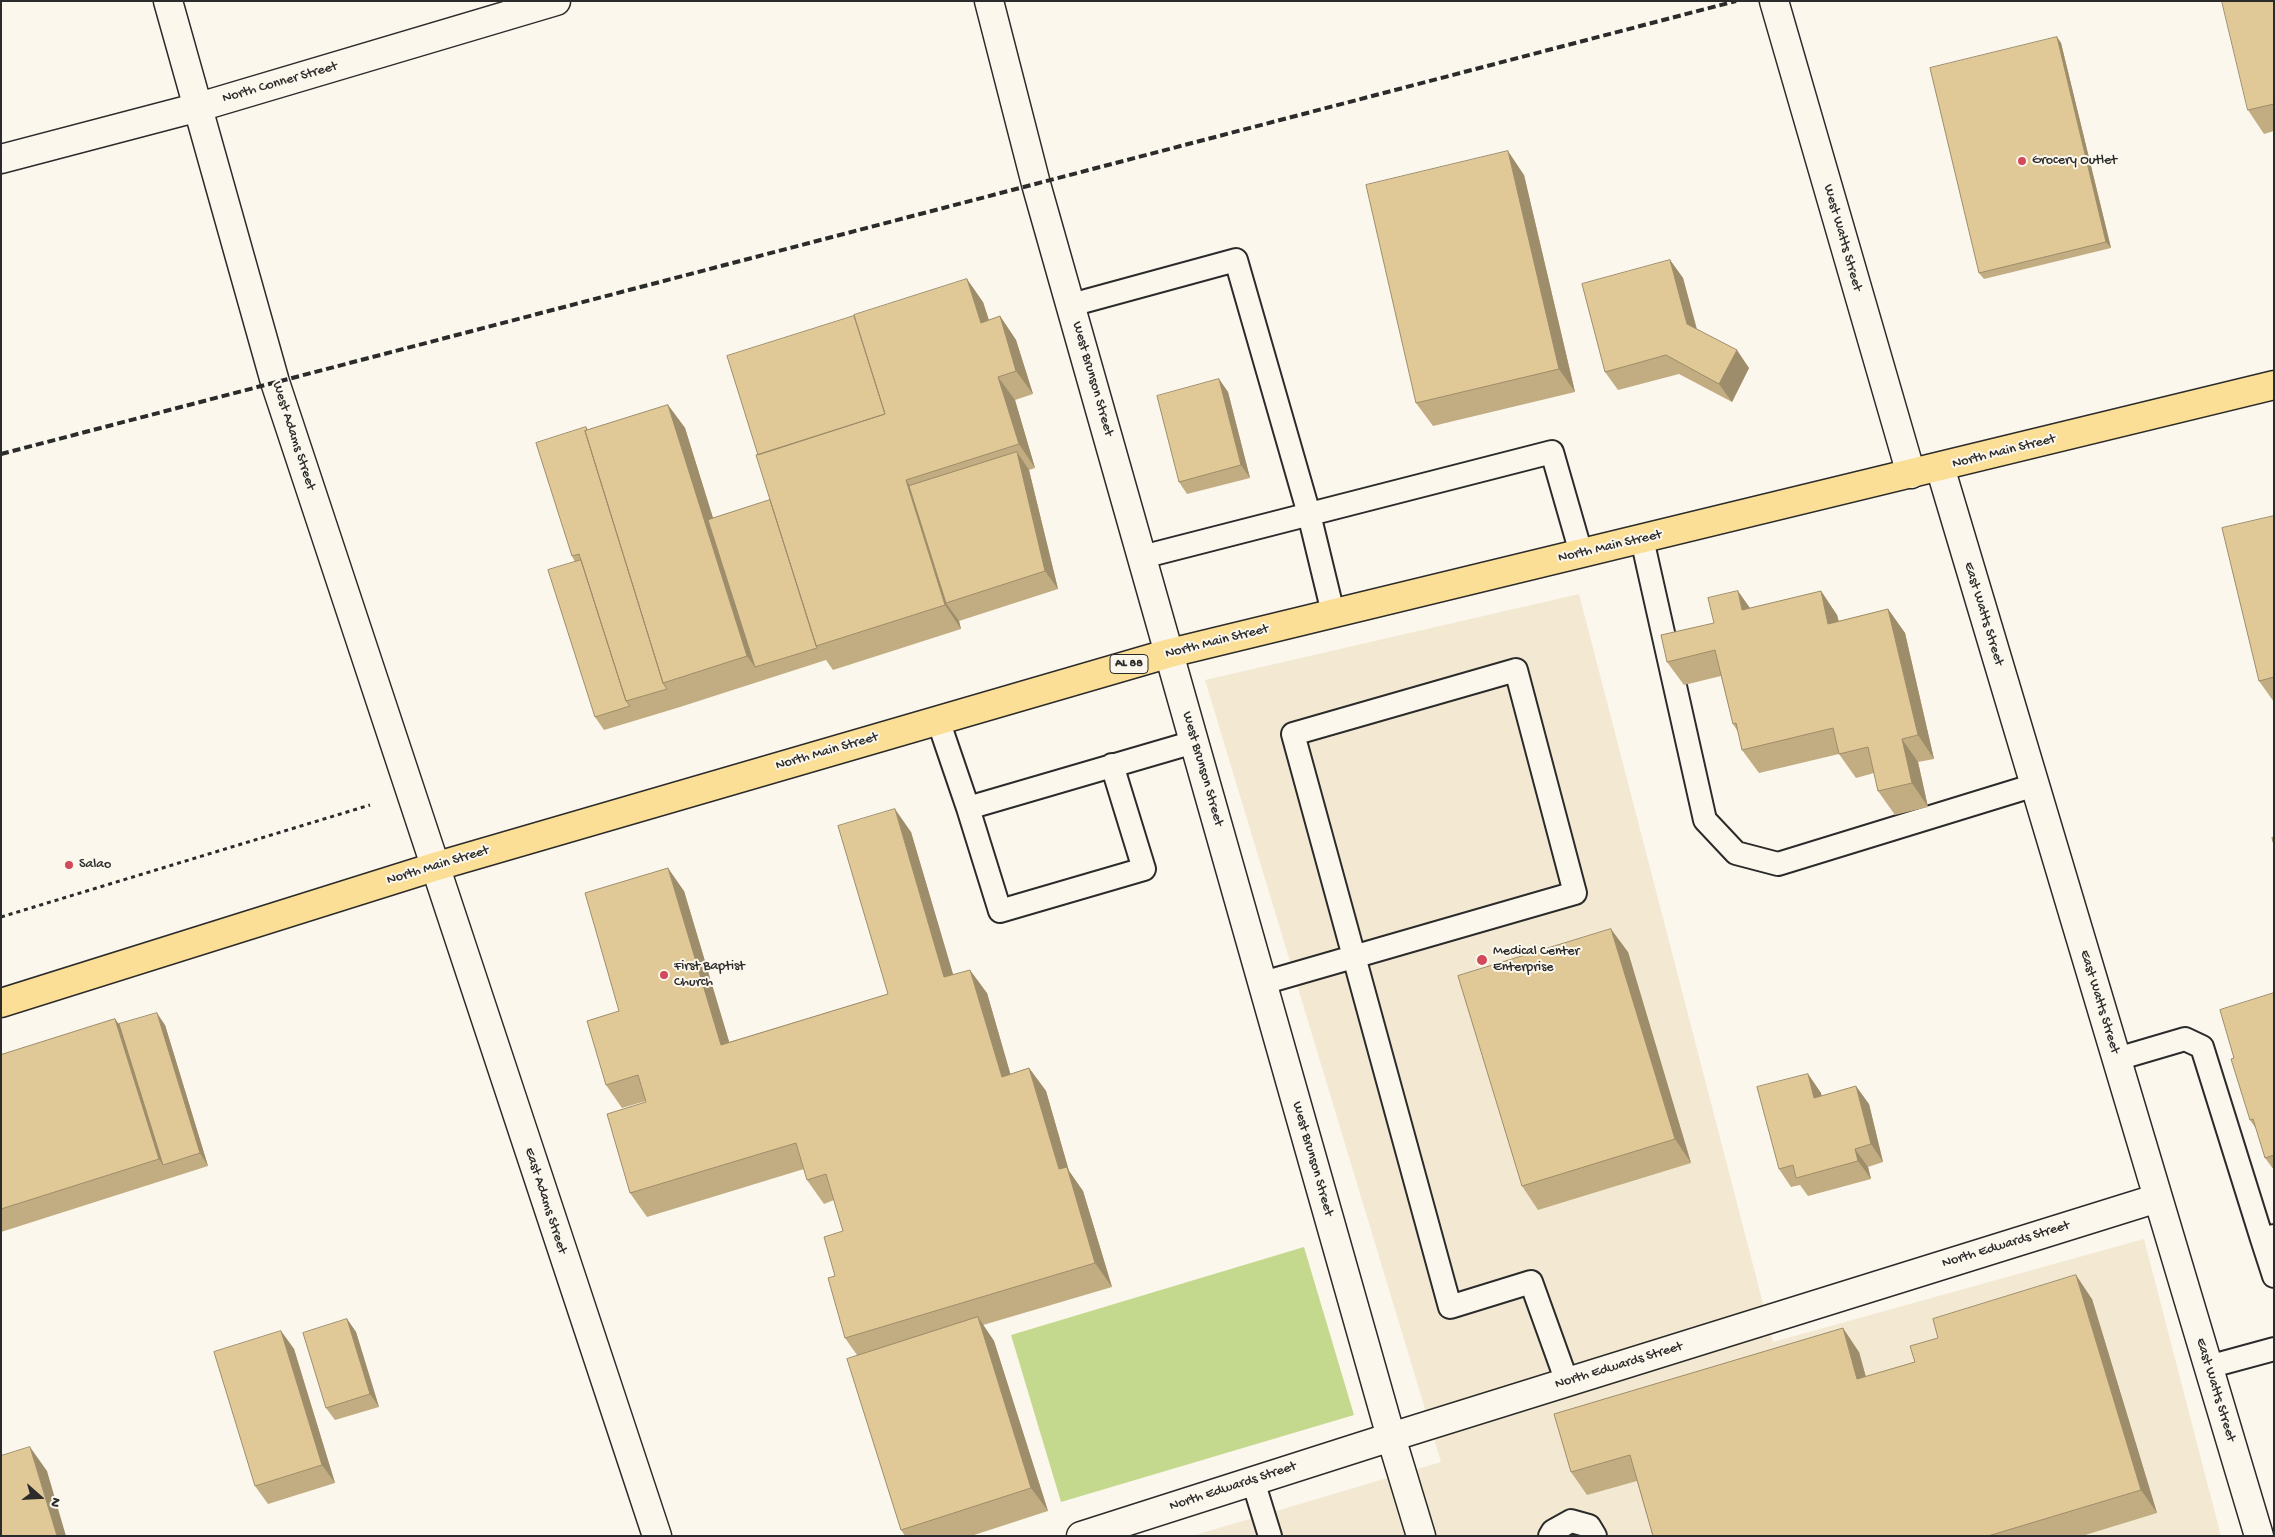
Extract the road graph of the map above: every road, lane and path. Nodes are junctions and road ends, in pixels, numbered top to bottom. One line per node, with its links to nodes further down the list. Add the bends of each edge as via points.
1 (168, 1): 5 (street, West Adams Street)
2 (556, 1): 5 (street, North Conner Street)
3 (989, 1): 7 (street, West Brunson Street)
4 (1774, 1): 10 (street, West Watts Street)
5 (200, 107): 6 (street, North Conner Street); 23 (street, West Adams Street, via 275,382)
6 (1, 159)
7 (1071, 305): 11 (lane, via 1236,260); 14 (street, West Brunson Street)
8 (2274, 385): 9 (main road, North Main Street / AL 88)
9 (1940, 468): 10 (main road, North Main Street / AL 88); 20 (street, East Watts Street)
10 (1911, 474): 12 (main road, North Main Street / AL 88)
11 (1309, 514): 13 (lane, via 1552,452); 14 (lane); 15 (lane)
12 (1642, 539): 13 (main road, North Main Street / AL 88); 20 (lane, via 1705,820 1736,853 1778,864)
13 (1581, 554): 15 (main road, North Main Street / AL 88)
14 (1142, 557): 16 (street, West Brunson Street)
15 (1334, 613): 16 (main road, North Main Street / AL 88)
16 (1170, 653): 17 (main road, North Main Street / AL 88); 18 (street, West Brunson Street)
17 (938, 720): 22 (lane); 23 (main road, North Main Street / AL 88)
18 (1194, 742): 19 (lane); 26 (street, West Brunson Street)
19 (1112, 765): 22 (lane); 22 (lane, via 1144,869 1000,911)
20 (2035, 785): 28 (street, East Watts Street)
21 (370, 805): 24 (path)
22 (968, 808)
23 (434, 867): 27 (main road, North Main Street / AL 88); 37 (street, East Adams Street)
24 (1, 917)
25 (1354, 957): 25 (lane, via 1292,734 1516,670 1574,893); 26 (lane); 34 (lane, via 1450,1307 1532,1282)
26 (1263, 983): 35 (street, West Brunson Street)
27 (1, 1003)
28 (2117, 1059): 29 (street, East Watts Street); 30 (lane, via 2185,1038 2202,1046)
29 (2158, 1198): 33 (street, East Watts Street); 34 (street, North Edwards Street)
30 (2268, 1238): 31 (lane)
31 (2274, 1276)
32 (2274, 1349): 33 (lane)
33 (2208, 1367): 43 (street, East Watts Street)
34 (1567, 1382): 35 (street, North Edwards Street)
35 (1391, 1437): 36 (street, North Edwards Street); 40 (street, West Brunson Street)
36 (1253, 1481): 38 (street, North Edwards Street); 39 (lane)
37 (657, 1536)
38 (1081, 1536)
39 (1270, 1536)
40 (1421, 1536)
41 (1550, 1536): 42 (lane, via 1552,1531 1571,1521 1589,1526)
42 (1595, 1536)
43 (2259, 1536)

